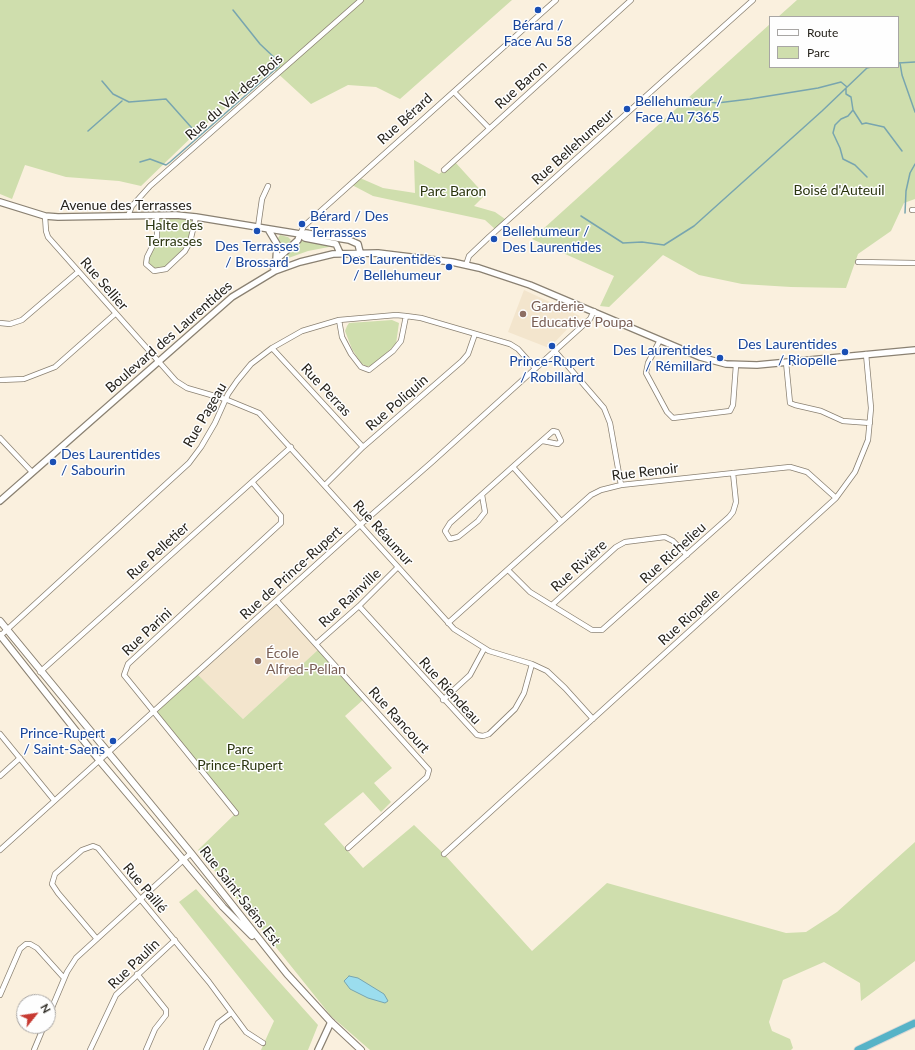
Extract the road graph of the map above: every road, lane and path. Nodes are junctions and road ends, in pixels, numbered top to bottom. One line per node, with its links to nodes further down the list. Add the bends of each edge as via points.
1 (361, 0): 12 (street, Rue du Val-des-Bois, via 150,186 132,206)
2 (556, 0): 5 (street, Rue Bérard)
3 (631, 0): 6 (street, Rue Baron)
4 (753, 0): 22 (street, Rue Bellehumeur, via 489,237 469,256)
5 (454, 92): 6 (street); 16 (street, Rue Bérard, via 303,227)
6 (489, 128): 7 (street, Rue Baron)
7 (444, 170)
8 (268, 186): 14 (street, via 262,199)
9 (0, 202): 11 (street, Avenue des Terrasses)
10 (157, 215): 12 (street, Avenue des Terrasses); 13 (street, Avenue des Terrasses); 13 (street, via 157,237 146,264 154,271 166,269 185,250 190,242)
11 (44, 216): 12 (street, Avenue des Terrasses); 24 (street, Rue Sellier, via 48,237)
12 (128, 216)
13 (196, 217): 14 (street, Avenue des Terrasses)
14 (258, 227): 15 (street, Avenue des Terrasses)
15 (268, 229): 16 (street, Avenue des Terrasses); 19 (street, via 277,245)
16 (300, 234): 17 (street, Avenue des Terrasses, via 352,241 358,244); 18 (street, Avenue des Terrasses, via 305,238 336,244); 19 (street, Rue Bérard, via 298,240)
17 (360, 252): 18 (street, Boulevard des Laurentides); 22 (street, Boulevard des Laurentides)
18 (340, 253): 23 (street, Boulevard des Laurentides, via 307,260)
19 (276, 260): 23 (street, via 273,264)
20 (858, 262): 21 (street)
21 (915, 263)
22 (466, 265): 25 (street, Boulevard des Laurentides, via 517,280)
23 (275, 271): 36 (street, Boulevard des Laurentides, via 228,300)
24 (78, 272): 26 (street, Rue Sellier); 29 (street, via 22,320 10,324)
25 (594, 311): 31 (street, Boulevard des Laurentides); 33 (street, Rue de Prince-Rupert, via 590,319)
26 (116, 314): 36 (street, Rue Sellier); 40 (street, via 55,367 24,380)
27 (406, 316): 28 (street, Rue Pageau); 28 (street, via 401,341 393,351 369,370 360,367 351,354 342,337); 30 (street, Rue Pageau)
28 (339, 320): 32 (street, Rue Pageau, via 302,331)
29 (0, 323)
30 (475, 334): 39 (street, Rue Pageau, via 510,344); 46 (street, Rue Poliquin, via 468,354 462,361)
31 (660, 340): 38 (street, Boulevard des Laurentides, via 705,358); 38 (street, via 648,363 646,373 667,412 673,418 730,411 733,405)
32 (272, 348): 41 (street, Rue Pageau, via 251,364); 46 (street, Rue Perras)
33 (554, 350): 39 (street, Rue de Prince-Rupert); 52 (street, via 604,408 610,423)
34 (915, 350): 35 (street, Boulevard des Laurentides)
35 (866, 354): 37 (street, Boulevard des Laurentides); 42 (street, Rue Riopelle)
36 (157, 361): 41 (street, Rue Réaumur, via 184,387); 48 (street, Boulevard des Laurentides)
37 (786, 362): 38 (street, Boulevard des Laurentides); 42 (street, via 790,403 843,420)
38 (736, 365)
39 (534, 368): 57 (street, Rue de Prince-Rupert)
40 (0, 380)
41 (225, 399): 45 (street, Rue Réaumur, via 259,413); 66 (street, Rue Pageau, via 201,447 189,463)
42 (870, 423): 54 (street, Rue Riopelle, via 868,440 862,456 849,481)
43 (0, 438): 48 (street)
44 (543, 441): 47 (street)
45 (291, 447): 50 (street, Rue Pelletier); 51 (street, Rue Réaumur)
46 (363, 447): 51 (street, Rue Poliquin)
47 (513, 467): 53 (street); 56 (street)
48 (32, 472): 55 (street, Boulevard des Laurentides)
49 (733, 473): 52 (street, Rue Renoir); 54 (street, Rue Renoir, via 797,468 812,476); 58 (street, Rue Richelieu, via 736,502 733,512)
50 (252, 482): 71 (street, Rue Pelletier); 73 (street, Rue Parini, via 281,516 281,524 128,664 124,675)
51 (325, 485): 57 (street, Rue Réaumur)
52 (621, 485): 56 (street, Rue Renoir, via 596,492)
53 (482, 495): 53 (street, via 446,528 450,539 458,537 485,512)
54 (836, 498): 74 (street, Rue Riopelle)
55 (0, 501)
56 (561, 521): 60 (street, Rue Renoir)
57 (360, 525): 59 (street, Rue Réaumur); 61 (street, Rue de Prince-Rupert)
58 (687, 555): 62 (street, Rue Rivière, via 665,537 625,542 616,547); 62 (street, Rue Richelieu, via 606,628 595,631)
59 (398, 567): 63 (street, Rue Rainville); 65 (street, Rue Réaumur)
60 (508, 570): 62 (street, via 526,589); 65 (street, Rue Renoir)
61 (277, 601): 68 (street, Rue Rancourt); 73 (street, Rue de Prince-Rupert)
62 (552, 605)
63 (359, 606): 68 (street, Rue Rainville); 72 (street, Rue Riendeau)
64 (0, 621): 66 (main road, Rue Saint-Saëns Est)
65 (448, 623): 69 (street, Rue Réaumur, via 459,634)
66 (7, 630): 67 (street, Rue Pageau); 71 (main road, Rue Saint-Saëns Est)
67 (0, 635): 78 (main road, Rue Saint-Saëns Est)
68 (316, 644): 82 (street, Rue Rancourt, via 429,770 427,777)
69 (484, 649): 70 (street, Rue Réaumur); 72 (street, via 470,675)
70 (532, 664): 72 (street, Rue Riendeau, via 524,694 518,705 483,736 476,736); 74 (street, Rue Réaumur, via 556,678)
71 (40, 672): 76 (main road, Rue Saint-Saëns Est)
72 (443, 700)
73 (153, 711): 76 (street, Rue de Prince-Rupert); 81 (street, Rue Parini)
74 (594, 719): 85 (street, Rue Riopelle)
75 (0, 734): 77 (street)
76 (108, 752): 78 (street, Rue de Prince-Rupert); 84 (main road, Rue Saint-Saëns Est)
77 (20, 758): 79 (street); 80 (street)
78 (99, 760): 80 (street, Rue de Prince-Rupert); 86 (main road, Rue Saint-Saëns Est)
79 (0, 776)
80 (54, 800): 83 (street, Rue de Prince-Rupert)
81 (236, 813)
82 (348, 848)
83 (0, 850)
84 (191, 853): 86 (street); 90 (main road, Rue Saint-Saëns Est)
85 (444, 854)
86 (183, 860): 87 (street); 90 (main road, Rue Saint-Saëns Est, via 223,907)
87 (141, 900): 88 (street); 88 (street, Rue Paillé, via 98,848 93,846 82,850 55,874 52,884); 89 (street, Rue Paillé)
88 (97, 939): 92 (street, via 76,958)
89 (175, 940): 91 (street, Rue Paulin); 95 (street, Rue Paillé)
90 (273, 957): 96 (main road)
91 (137, 974): 101 (street, Rue Paulin, via 112,1003); 102 (street, via 166,1010 164,1019 155,1029)
92 (64, 978): 93 (street, via 37,948 26,944 20,950); 94 (street)
93 (0, 995)
94 (56, 998)
95 (231, 1013): 99 (street, Rue Paillé, via 246,1032); 103 (street, via 218,1023)
96 (331, 1022): 104 (street); 105 (main road)
97 (915, 1023): 106 (highway)
98 (41, 1034): 100 (street)
99 (263, 1043)
100 (34, 1050)
101 (90, 1050)
102 (146, 1050)
103 (206, 1050)
104 (318, 1050)
105 (361, 1050)
106 (858, 1050)

